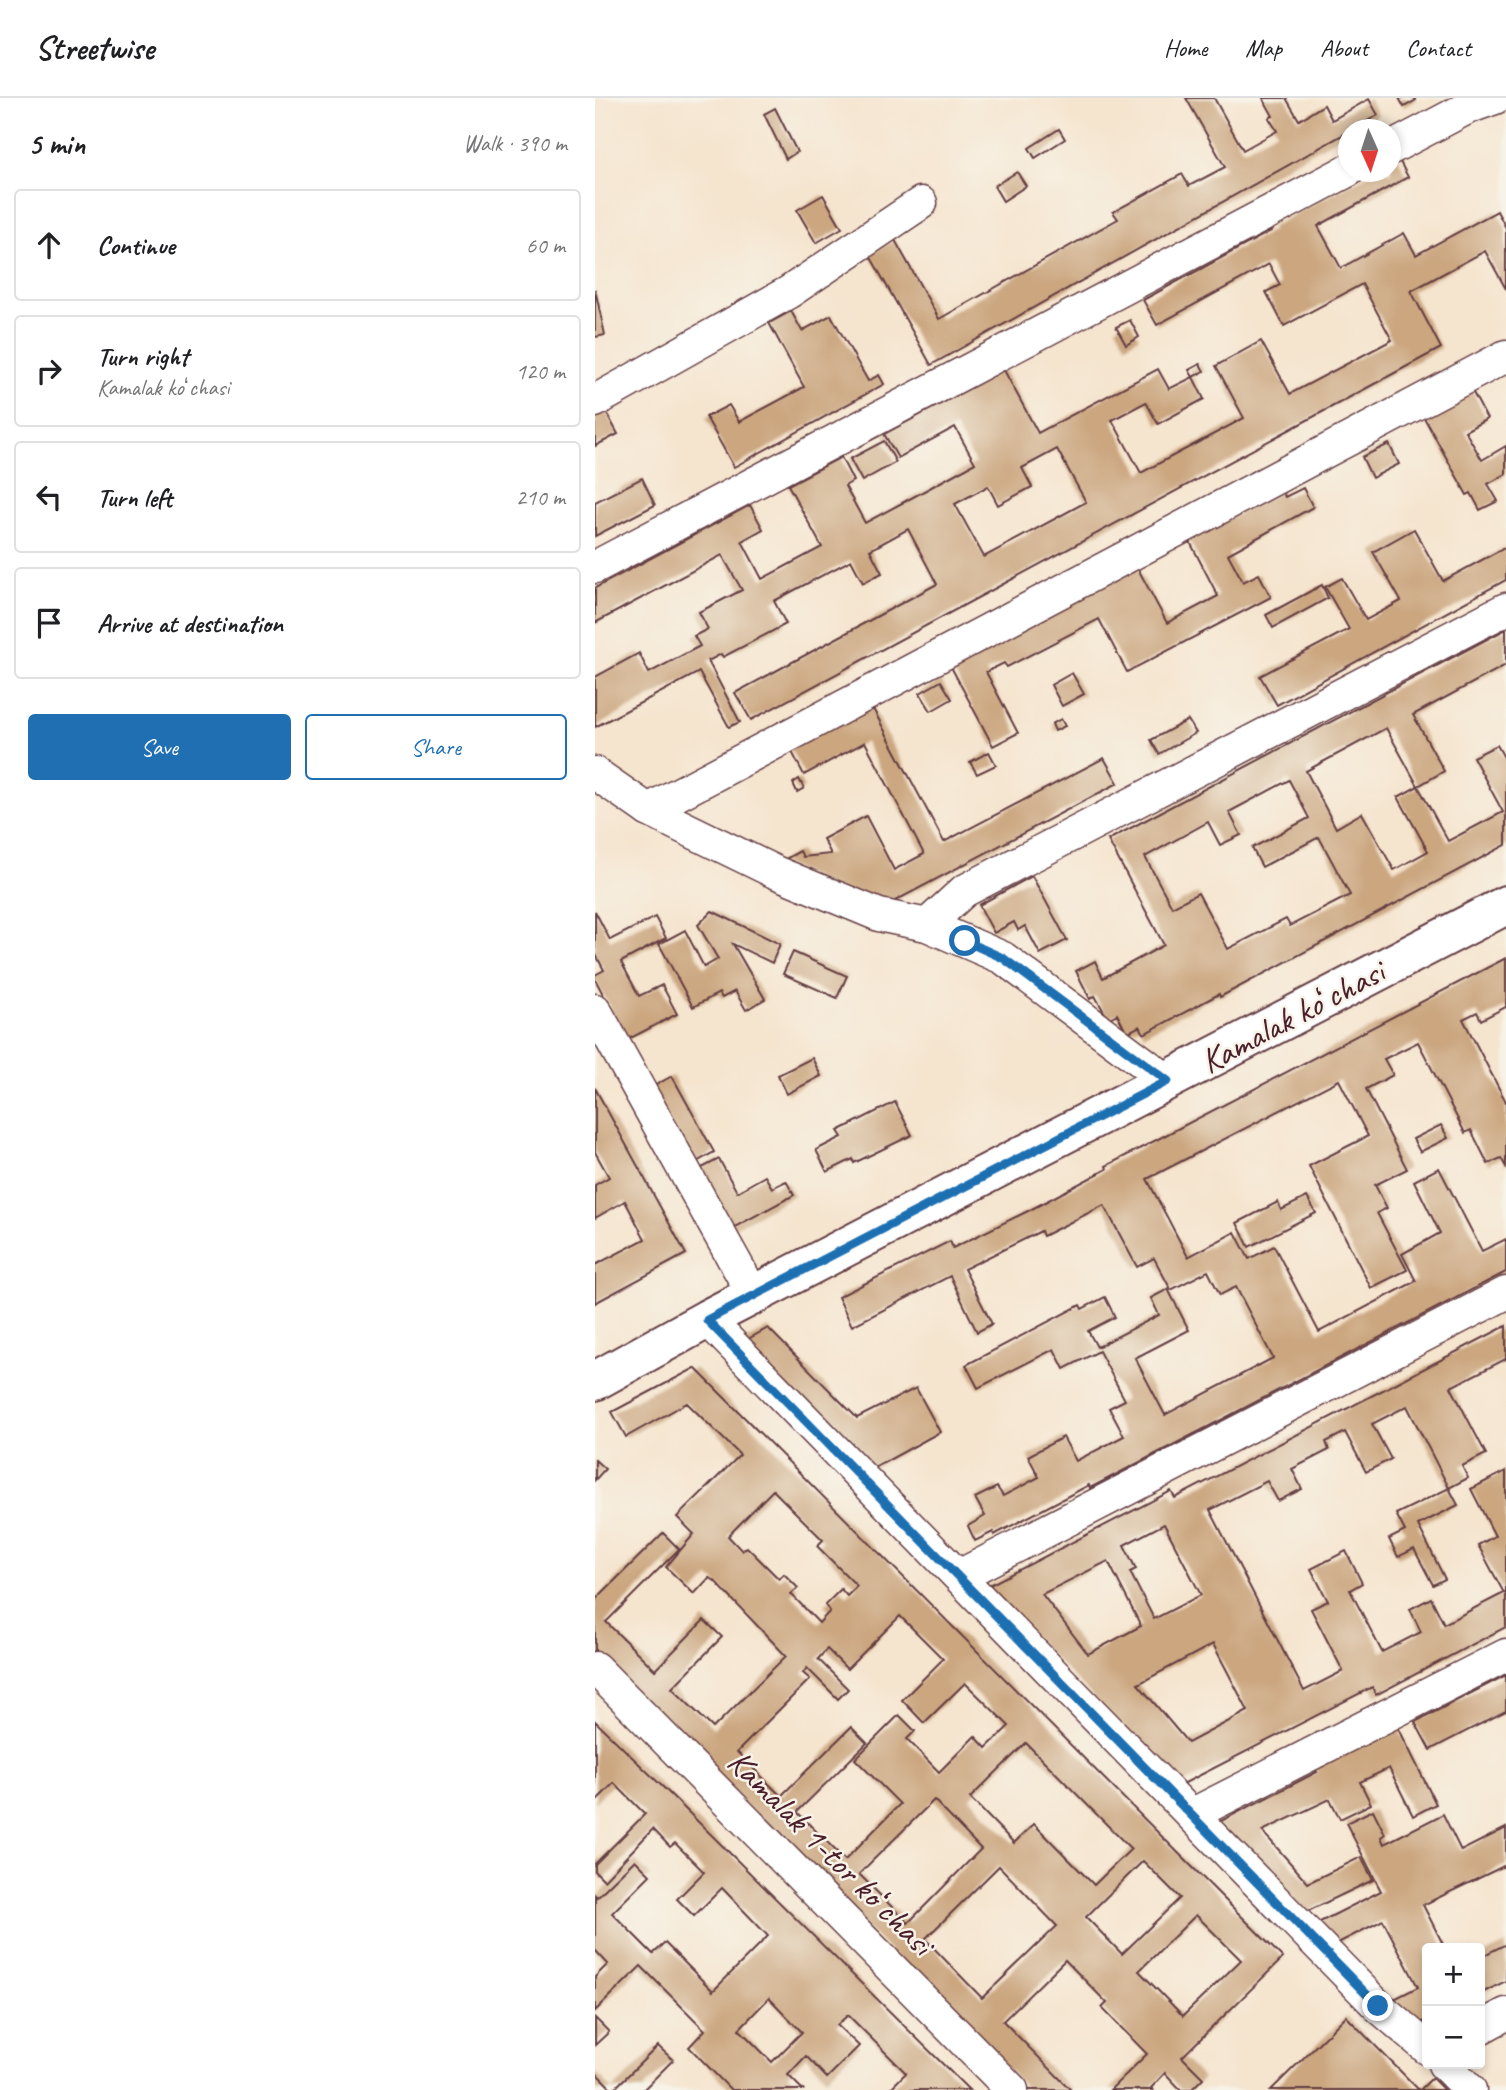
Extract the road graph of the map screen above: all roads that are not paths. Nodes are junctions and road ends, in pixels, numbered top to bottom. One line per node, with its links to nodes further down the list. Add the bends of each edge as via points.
1 (1495, 98): 2 (street)
2 (1401, 143)
3 (1338, 176): 7 (street)
4 (921, 203): 6 (street, via 789,292)
5 (1506, 356): 10 (street)
6 (595, 401)
7 (595, 567)
8 (1506, 609): 12 (street, via 964,891)
9 (595, 773): 10 (street)
10 (648, 810): 12 (street, via 775,873 879,915)
11 (1506, 905): 14 (street, Kamalak koʻchasi)
12 (927, 925): 14 (street, via 1003,958)
13 (595, 1010): 16 (street)
14 (1168, 1081): 16 (street, Kamalak koʻchasi)
15 (1506, 1293): 19 (street)
16 (754, 1296): 17 (street, Kamalak koʻchasi)
17 (707, 1320): 18 (street, Kamalak koʻchasi); 19 (street)
18 (595, 1381)
19 (959, 1576): 22 (street)
20 (1506, 1655): 22 (street)
21 (595, 1668): 27 (street, Kamalak 1-tor koʻchasi)
22 (1193, 1815): 25 (street, via 1378,2006)
23 (1506, 2014): 24 (street)
24 (1485, 2025)
25 (1422, 2044)
26 (1449, 2069): 28 (street)
27 (1012, 2090)
28 (1469, 2090)

